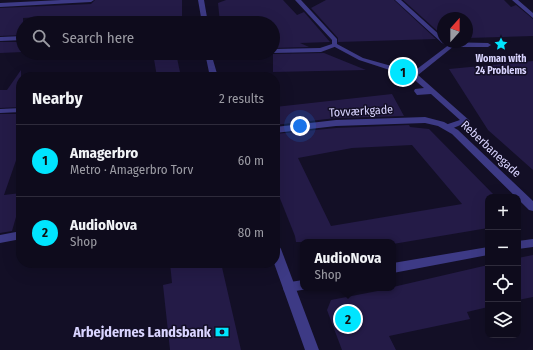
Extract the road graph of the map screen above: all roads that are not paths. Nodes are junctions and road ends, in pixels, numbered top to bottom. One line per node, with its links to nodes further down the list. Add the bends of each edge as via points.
1 (91, 0): 6 (street)
2 (201, 0): 7 (street)
3 (298, 0): 12 (street, via 335,40)
4 (398, 0): 9 (street)
5 (515, 0): 8 (street)
6 (0, 5)
7 (204, 16)
8 (533, 16)
9 (437, 36)
10 (16, 38): 11 (street)
11 (0, 39)
12 (335, 45): 16 (street, via 321,50); 19 (street, via 361,59)
13 (473, 45): 14 (street)
14 (488, 45)
15 (448, 48): 19 (street)
16 (280, 51)
17 (210, 60): 18 (street)
18 (213, 72)
19 (413, 75): 22 (street, via 466,121)
20 (16, 110): 21 (street)
21 (0, 111)
22 (448, 127): 23 (street, Tovværkgade, via 425,120 336,123); 24 (street, Reberbanegade)
23 (280, 129)
24 (533, 207)
25 (16, 236): 26 (street)
26 (0, 239)
27 (533, 243): 28 (street)
28 (521, 245)
29 (485, 252): 31 (street)
30 (280, 263): 33 (street)
31 (396, 267)
32 (300, 285): 33 (street)
33 (289, 287): 34 (street)
34 (312, 350)

